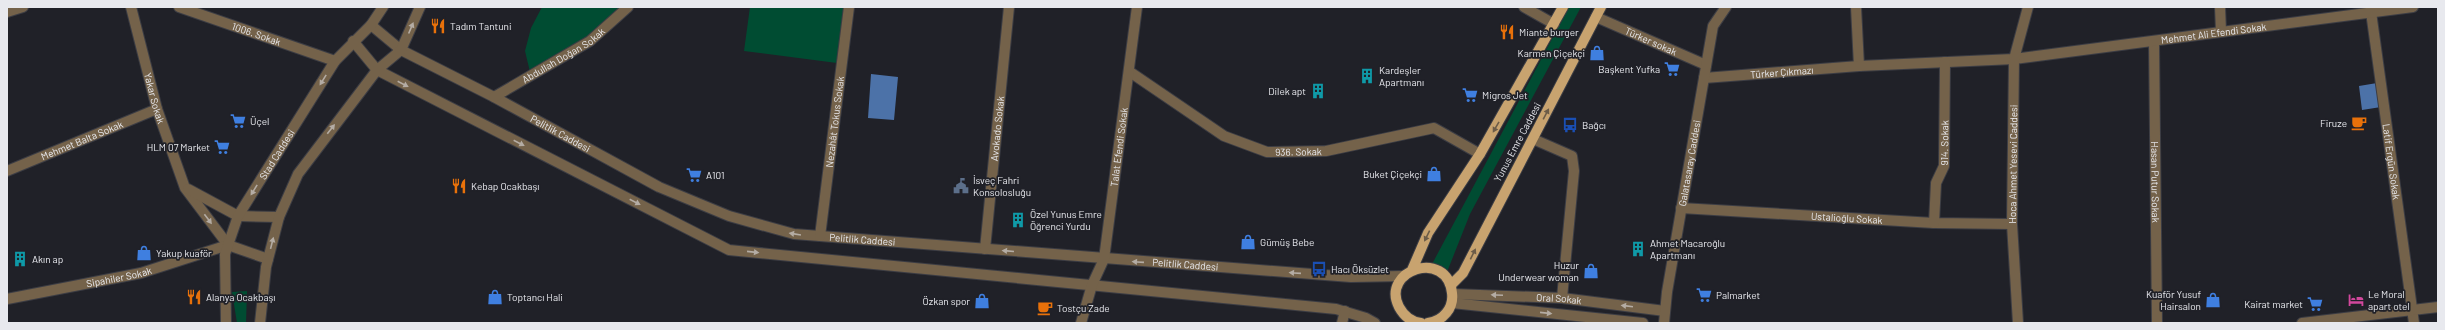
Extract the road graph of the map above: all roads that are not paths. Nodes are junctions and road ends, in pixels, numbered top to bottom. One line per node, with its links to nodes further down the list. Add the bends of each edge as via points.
1 (23, 7): 18 (street)
2 (131, 7): 36 (street, Yakar Sokak)
3 (179, 7): 28 (street, 1006. Sokak)
4 (383, 7): 22 (street, Stad Caddesi)
5 (420, 7): 26 (street, one-way to 5)
6 (628, 7): 35 (street, Abdullah Doğan Sokak, via 590,41)
7 (849, 7): 46 (street, Nezahât Tokus Sokak)
8 (1010, 7): 48 (street, Avokado Sokak)
9 (1137, 7): 33 (street, Talat Efendi Sokak)
10 (1524, 7): 21 (street)
11 (1563, 7): 21 (main road)
12 (1601, 7): 20 (main road, Yunus Emre Caddesi)
13 (1726, 7): 30 (street, Galatasaray Caddesi, via 1713,26)
14 (1856, 7): 31 (street)
15 (2028, 7): 27 (street, Hoca Ahmet Yesevi Caddesi)
16 (2220, 7): 23 (street)
17 (2412, 7): 19 (street, Mehmet Ali Efendi Sokak)
18 (7, 12)
19 (2371, 12): 23 (street, Mehmet Ali Efendi Sokak); 59 (street, Latif Ergün Sokak)
20 (1596, 18): 30 (street, Türker sokak); 37 (main road, Yunus Emre Caddesi, one-way to 20)
21 (1554, 24): 38 (main road, one-way to 38)
22 (371, 25): 24 (street, Stad Caddesi); 26 (street, Pelitlik Caddesi)
23 (2221, 31): 25 (street, Mehmet Ali Efendi Sokak)
24 (353, 41): 28 (street, Stad Caddesi); 32 (street)
25 (2154, 41): 27 (street, Mehmet Ali Efendi Sokak); 73 (street, Hasan Putur Sokak)
26 (401, 50): 32 (street); 35 (street, Pelitlik Caddesi)
27 (2014, 59): 29 (street, Türker Çıkmazı); 45 (street, Hoca Ahmet Yesevi Caddesi)
28 (335, 61): 42 (street, Stad Caddesi, one-way to 42)
29 (1945, 62): 31 (street, Türker Çıkmazı); 44 (street, 914. Sokak, via 1944,166 1936,183)
30 (1706, 65): 34 (street, Galatasaray Caddesi)
31 (1859, 66): 34 (street, Türker Çıkmazı)
32 (377, 70): 43 (street, one-way to 32, via 298,174); 52 (street, one-way to 52, via 729,250)
33 (1130, 72): 38 (street, 936. Sokak, via 1224,136 1267,152 1326,151 1434,128); 50 (street, Talat Efendi Sokak)
34 (1704, 78): 41 (street, Galatasaray Caddesi)
35 (494, 97): 46 (street, Pelitlik Caddesi, one-way to 35, via 794,234 729,216 659,187)
36 (157, 109): 39 (street, Mehmet Balta Sokak); 40 (street, Yakar Sokak)
37 (1533, 139): 53 (main road, Yunus Emre Caddesi, one-way to 37); 55 (street, via 1572,156 1574,171)
38 (1480, 154): 51 (main road, one-way to 51, via 1428,233)
39 (7, 171)
40 (185, 188): 42 (street); 47 (street, Yakar Sokak, one-way to 47)
41 (1681, 208): 44 (street, Ustalioğlu Sokak); 58 (street, Galatasaray Caddesi)
42 (238, 216): 43 (street); 47 (street, Stad Caddesi)
43 (279, 217): 49 (street, one-way to 43)
44 (1934, 223): 45 (street, Ustalioğlu Sokak)
45 (2012, 224): 72 (street, Hoca Ahmet Yesevi Caddesi)
46 (820, 236): 48 (street, Pelitlik Caddesi)
47 (228, 245): 49 (street); 54 (street, Sipahiler Sokak, via 141,273); 62 (street, Stad Caddesi, via 225,254)
48 (985, 250): 50 (street, Pelitlik Caddesi, one-way to 48)
49 (268, 259): 63 (street)
50 (1104, 259): 51 (street, Pelitlik Caddesi, one-way to 50, via 1351,277); 52 (street, Talat Efendi Sokak)
51 (1408, 273): 53 (main road, via 1430,268 1446,277); 60 (main road, via 1400,282 1396,297)
52 (1092, 285): 57 (street); 64 (street, Talat Efendi Sokak)
53 (1452, 294): 55 (street, Oral Sokak, one-way to 53); 61 (main road, Yunus Emre Caddesi); 70 (street, Oral Sokak, one-way to 70)
54 (7, 298)
55 (1562, 298): 58 (street, Oral Sokak, one-way to 55)
56 (2438, 307): 59 (street)
57 (1345, 311): 65 (street); 66 (street)
58 (1665, 311): 71 (street, Galatasaray Caddesi)
59 (2413, 311): 74 (street); 75 (street, Latif Ergün Sokak)
60 (1402, 312): 67 (main road); 68 (main road, via 1408,318)
61 (1442, 320): 69 (main road)
62 (226, 323)
63 (260, 323)
64 (1081, 323)
65 (1342, 323)
66 (1375, 323)
67 (1404, 323)
68 (1421, 323)
69 (1428, 323)
70 (1643, 323)
71 (1664, 323)
72 (2018, 323)
73 (2157, 323)
74 (2302, 323)
75 (2414, 323)

